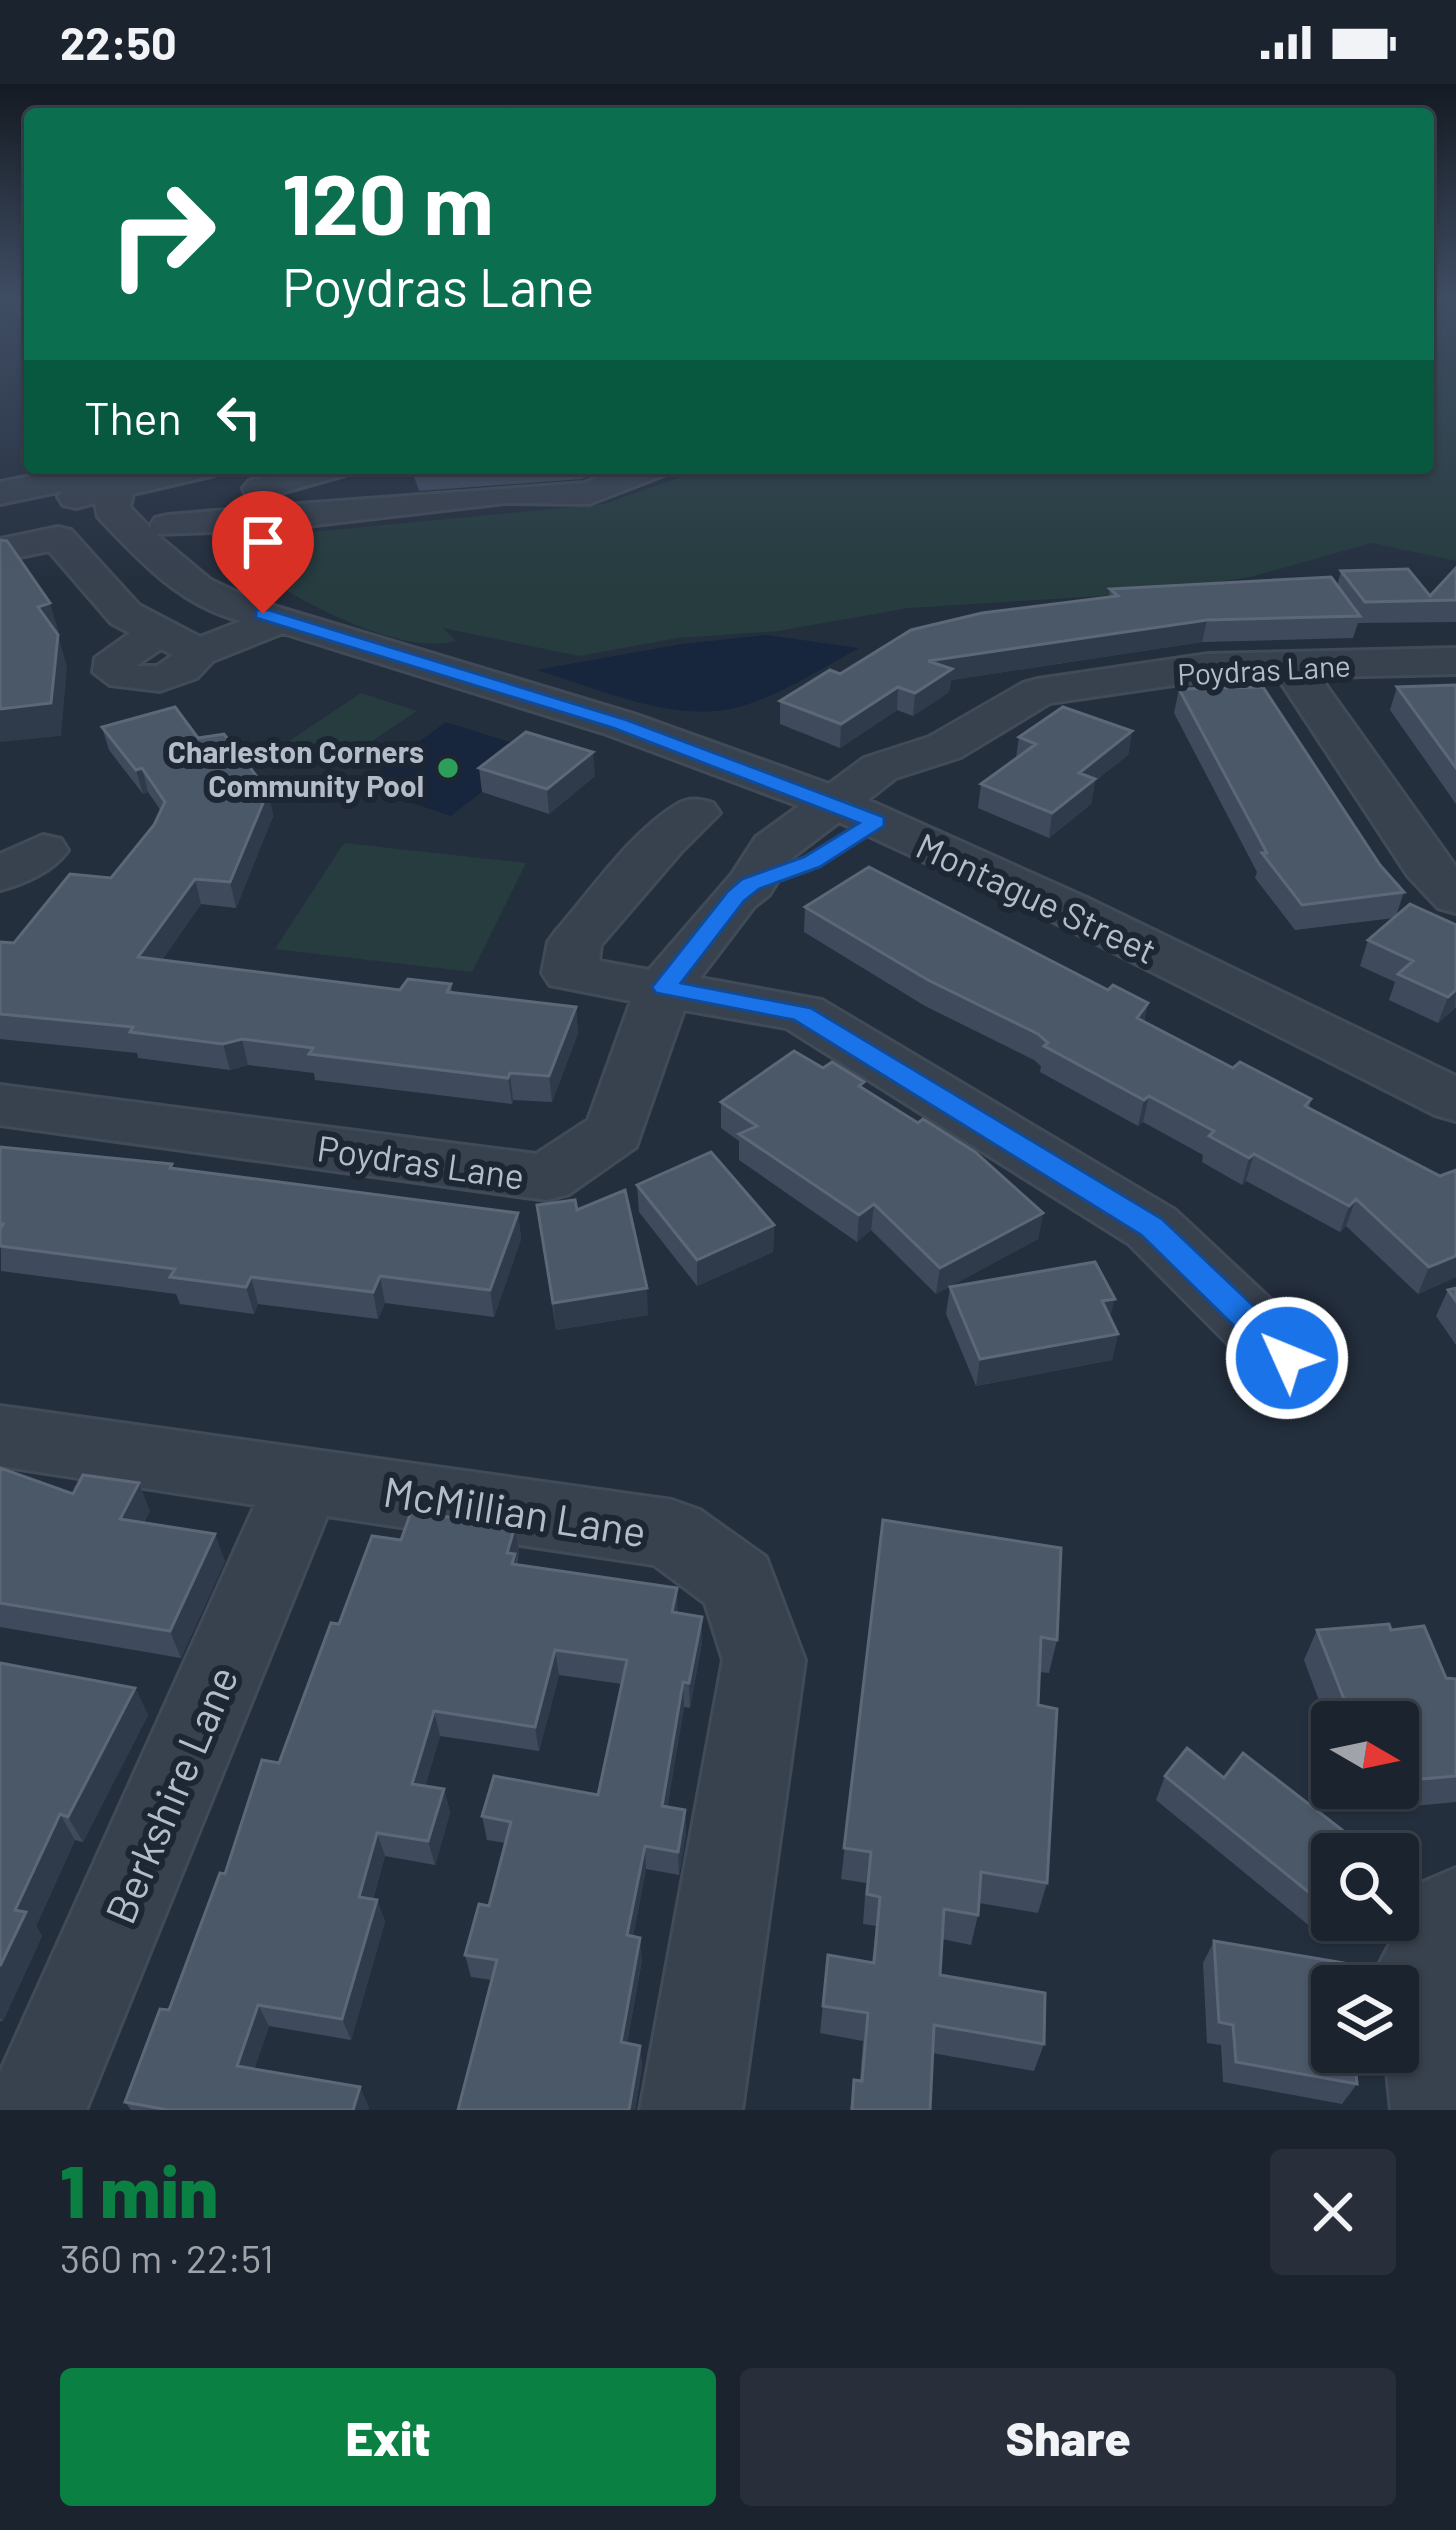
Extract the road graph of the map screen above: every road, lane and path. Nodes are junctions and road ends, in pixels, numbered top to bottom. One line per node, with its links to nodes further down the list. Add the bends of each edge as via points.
1 (150, 474): 5 (street)
2 (311, 474): 9 (street, via 261,488)
3 (390, 474): 7 (street)
4 (637, 474): 7 (street, via 589,493)
5 (107, 479): 6 (street); 8 (street); 10 (street, Montague Street, via 146,500); 12 (street, Montague Street, via 111,508 166,566 229,609)
6 (0, 493)
7 (402, 506): 9 (street)
8 (0, 513)
9 (272, 519): 10 (street)
10 (168, 526): 12 (street, Montague Street)
11 (0, 550): 13 (street, via 58,538 125,614)
12 (272, 617): 14 (street); 17 (street, Montague Street, via 620,724)
13 (160, 632): 14 (street); 14 (street, via 116,658 114,672 154,680 182,670)
14 (197, 652)
15 (1456, 661): 16 (street, Poydras Lane)
16 (1291, 666): 17 (street, Poydras Lane, via 1208,667 1038,692 945,747 934,777); 19 (street)
17 (854, 812): 20 (street, Poydras Lane, via 812,862 736,896); 21 (street, Montague Street)
18 (696, 813): 20 (street, via 575,942 569,973)
19 (1456, 897)
20 (664, 987): 22 (street, Poydras Lane, via 614,1132 547,1178); 23 (street, via 802,1013 1152,1227)
21 (1456, 1101)
22 (0, 1106)
23 (1287, 1358)
24 (0, 1436): 25 (street, McMillian Lane)
25 (305, 1478): 27 (street, Berkshire Lane); 28 (street, McMillian Lane, via 672,1534 738,1582 764,1660)
26 (1456, 1915): 29 (street, via 1423,1972)
27 (35, 2110)
28 (691, 2110)
29 (1442, 2110)

